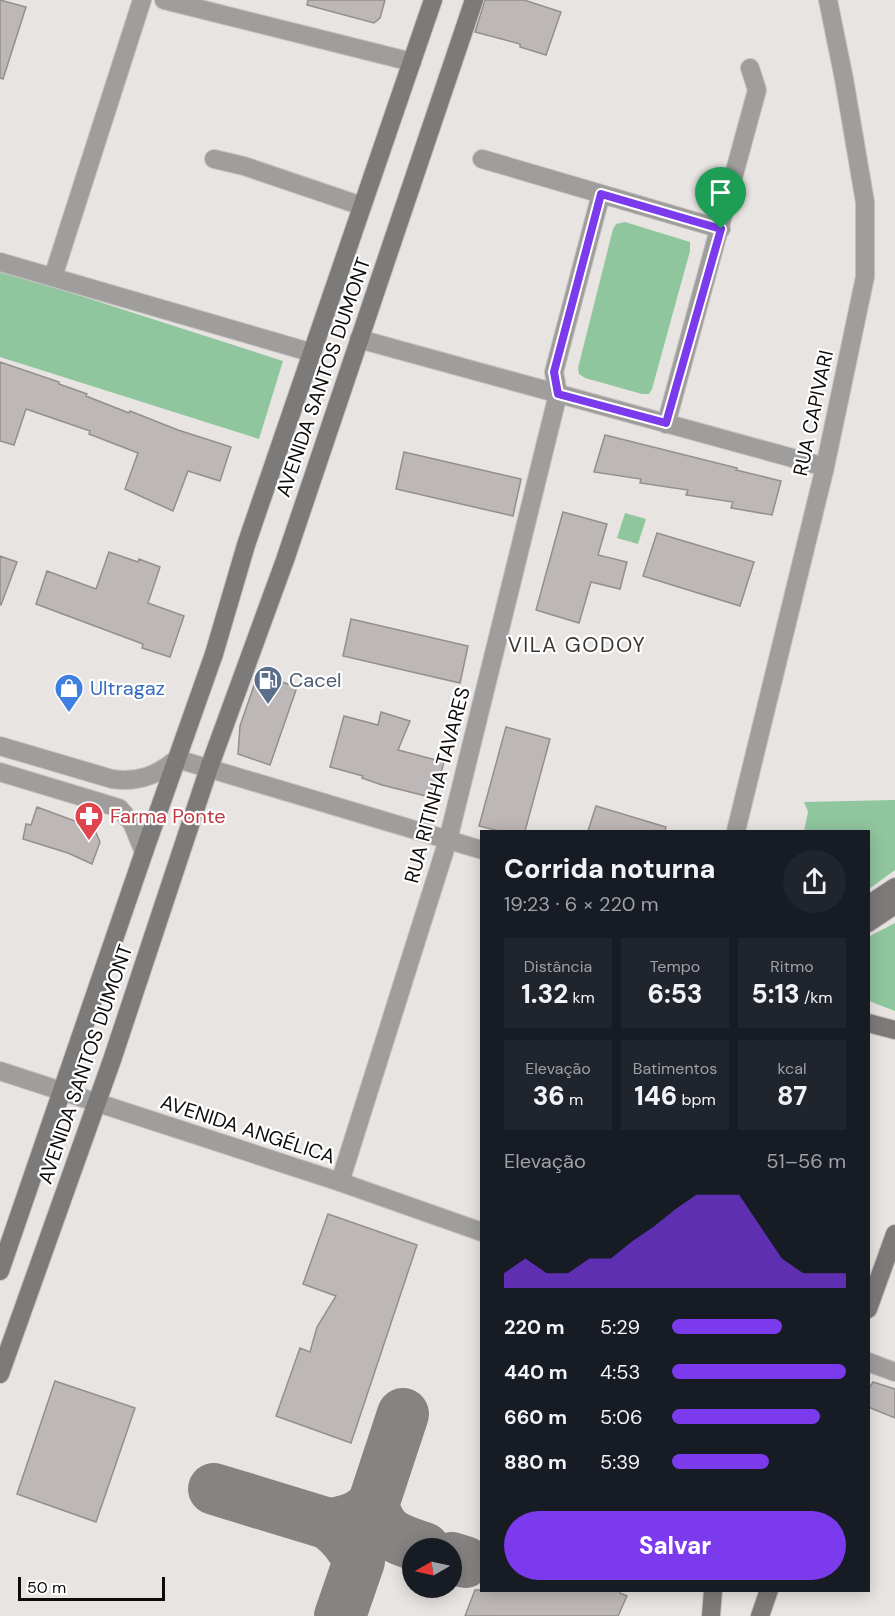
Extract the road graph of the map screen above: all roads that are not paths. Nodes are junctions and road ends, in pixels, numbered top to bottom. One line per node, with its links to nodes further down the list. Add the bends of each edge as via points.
1 (142, 0): 14 (street)
2 (164, 0): 6 (street)
3 (433, 0): 6 (main road, AVENIDA SANTOS DUMONT)
4 (474, 0): 15 (main road, AVENIDA SANTOS DUMONT)
5 (828, 0): 19 (street, RUA CAPIVARI, via 864,202 865,277)
6 (412, 62): 11 (main road, AVENIDA SANTOS DUMONT)
7 (750, 68): 12 (street, via 757,90)
8 (214, 159): 11 (street)
9 (482, 159): 10 (street)
10 (601, 194): 12 (street); 17 (street, RUA RITINHA TAVARES, via 554,372)
11 (362, 206): 16 (main road, AVENIDA SANTOS DUMONT)
12 (721, 229): 18 (street)
13 (0, 262): 14 (street)
14 (53, 277): 16 (street)
15 (359, 339): 17 (street); 22 (main road, AVENIDA SANTOS DUMONT, via 285,560)
16 (313, 353): 21 (main road, AVENIDA SANTOS DUMONT)
17 (558, 394): 18 (street); 25 (street, RUA RITINHA TAVARES)
18 (666, 423): 19 (street)
19 (825, 467): 24 (street, RUA CAPIVARI)
20 (0, 746): 21 (street, via 124,781 155,775)
21 (177, 759): 22 (street); 27 (main road, AVENIDA SANTOS DUMONT)
22 (209, 768): 25 (street); 34 (main road, AVENIDA SANTOS DUMONT)
23 (0, 772): 27 (street, via 119,808 132,823)
24 (736, 830)
25 (448, 840): 26 (street); 35 (street, RUA RITINHA TAVARES)
26 (480, 849)
27 (144, 852): 33 (main road, AVENIDA SANTOS DUMONT)
28 (895, 887): 29 (main road)
29 (880, 911)
30 (870, 1024): 31 (main road)
31 (895, 1030)
32 (0, 1071): 33 (street, AVENIDA ANGÉLICA)
33 (62, 1092): 34 (street, AVENIDA ANGÉLICA); 38 (main road, AVENIDA SANTOS DUMONT)
34 (96, 1103): 35 (street, AVENIDA ANGÉLICA); 42 (main road, AVENIDA SANTOS DUMONT)
35 (340, 1182): 36 (street, AVENIDA ANGÉLICA)
36 (480, 1231)
37 (895, 1234): 39 (main road)
38 (0, 1271)
39 (870, 1303)
40 (870, 1363): 41 (street)
41 (895, 1372)
42 (0, 1374)
43 (713, 1592): 45 (main road)
44 (768, 1592): 46 (main road)
45 (711, 1616)
46 (760, 1616)

